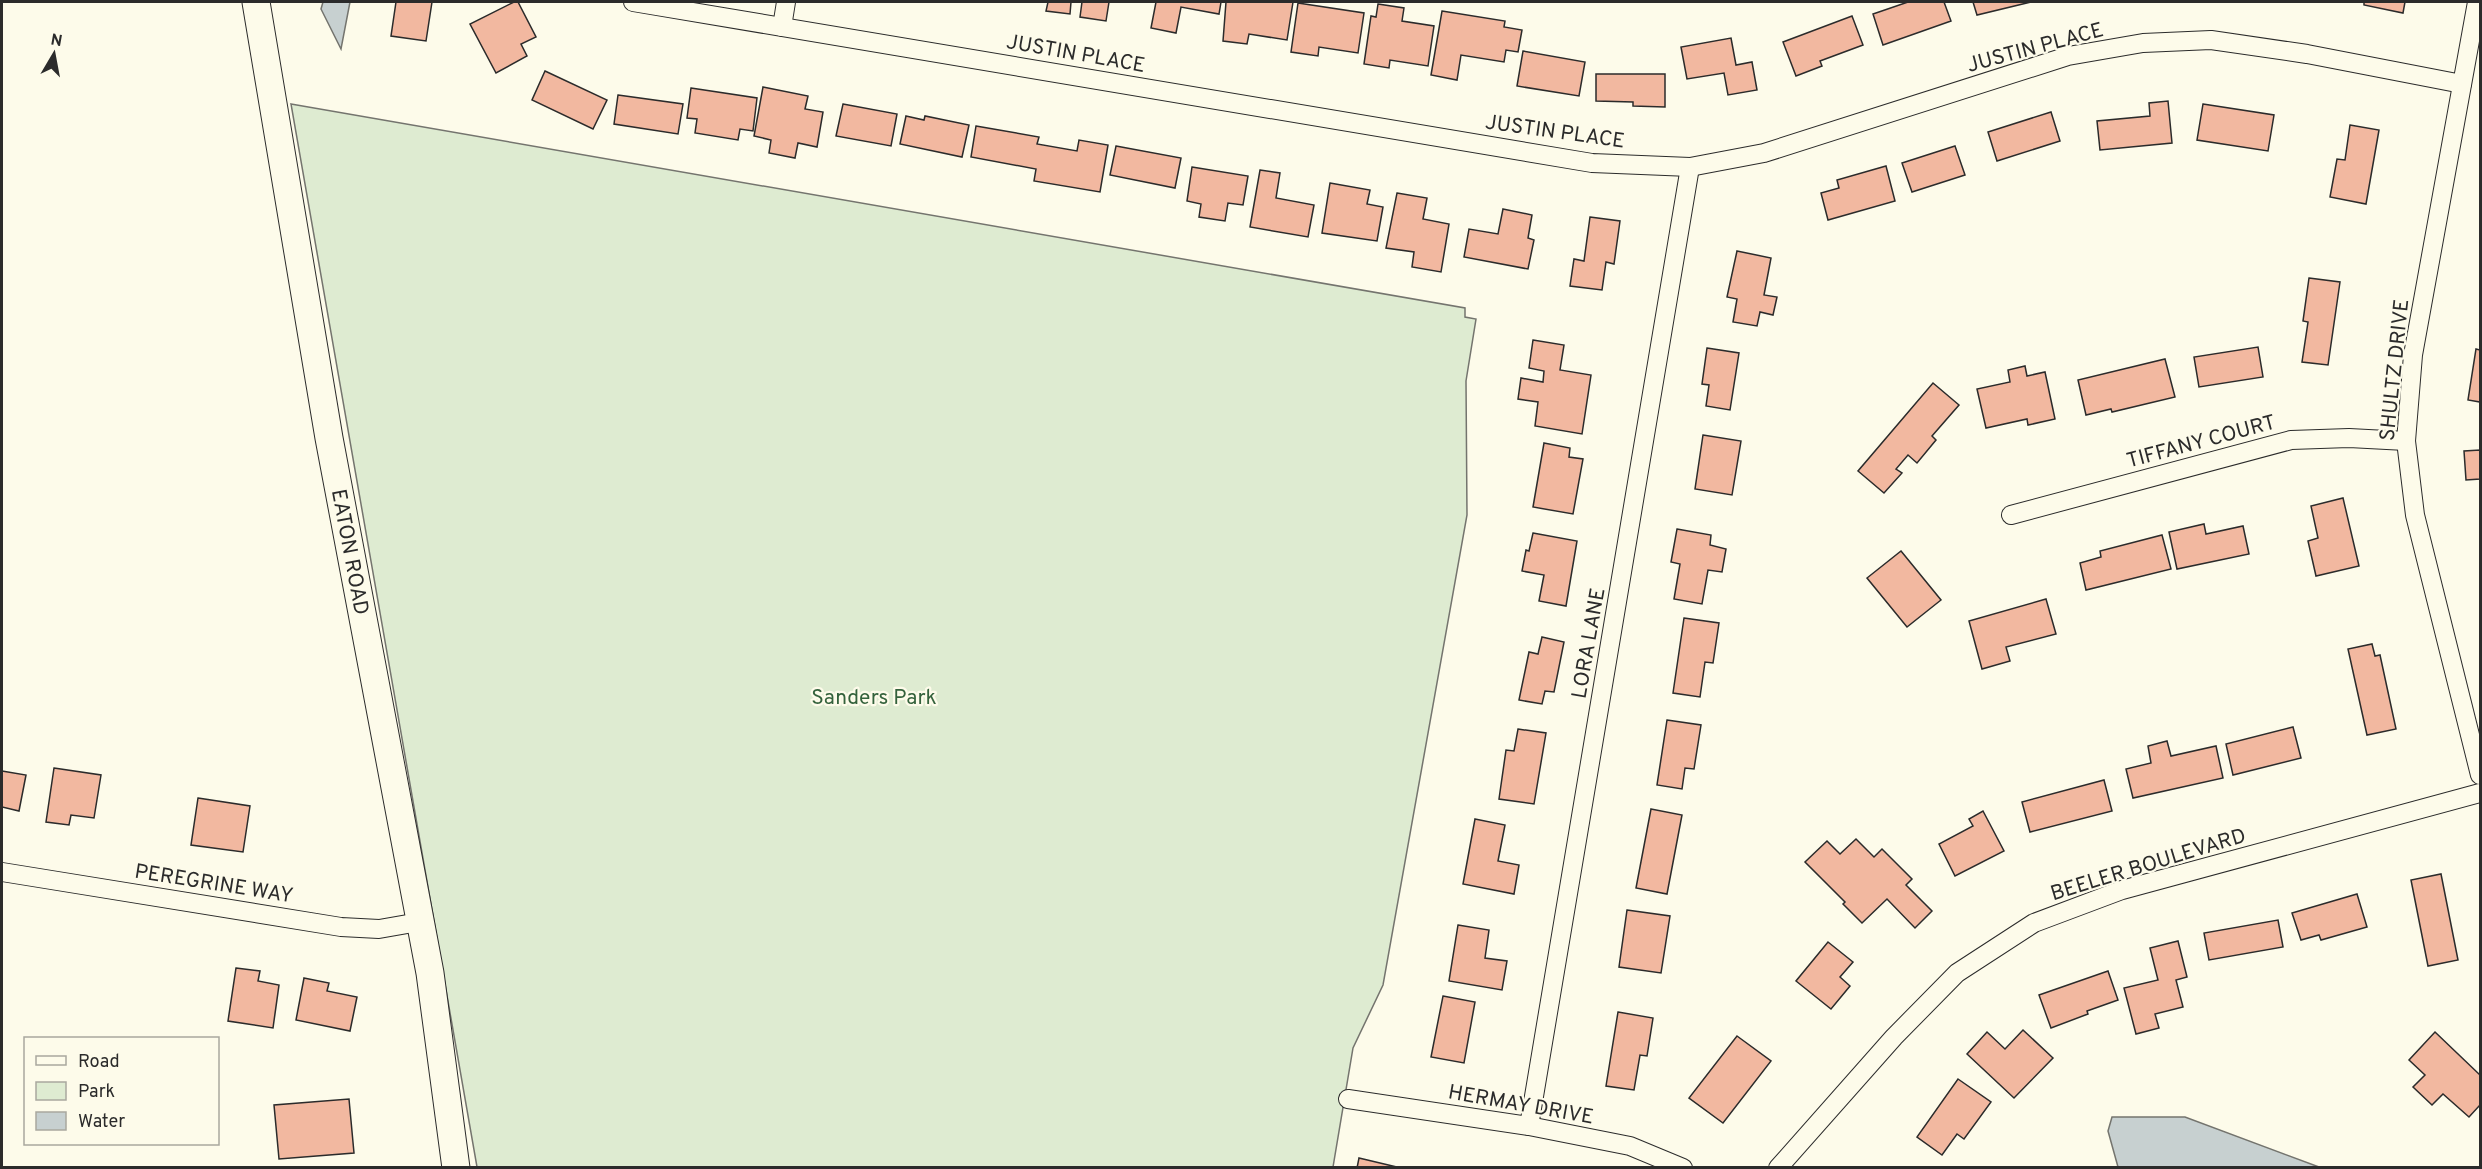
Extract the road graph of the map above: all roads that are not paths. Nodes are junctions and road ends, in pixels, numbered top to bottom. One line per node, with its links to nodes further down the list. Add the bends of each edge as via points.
1 (256, 2): 13 (street, EATON ROAD, via 328,438)
2 (633, 2): 5 (street, JUSTIN PLACE)
3 (786, 2): 5 (street)
4 (2477, 2): 6 (street, SHULTZ DRIVE)
5 (782, 27): 7 (street, JUSTIN PLACE, via 1592,163)
6 (2462, 84): 7 (street, JUSTIN PLACE, via 2211,40 2143,43 2068,57 1764,153); 8 (street, SHULTZ DRIVE, via 2413,355)
7 (1690, 167): 15 (street, LORA LANE)
8 (2406, 441): 9 (street, TIFFANY COURT, via 2291,440); 10 (street, SHULTZ DRIVE, via 2415,515)
9 (2011, 515)
10 (2481, 775)
11 (2481, 793): 18 (street, BEELER BOULEVARD, via 2122,890 2034,923 1957,973)
12 (2, 872): 13 (street, PEREGRINE WAY, via 341,927 379,929)
13 (419, 922): 16 (street, EATON ROAD, via 430,973)
14 (1348, 1099): 15 (street, HERMAY DRIVE)
15 (1529, 1126): 17 (street, HERMAY DRIVE, via 1630,1146)
16 (456, 1167)
17 (1683, 1167)
18 (1778, 1167)

